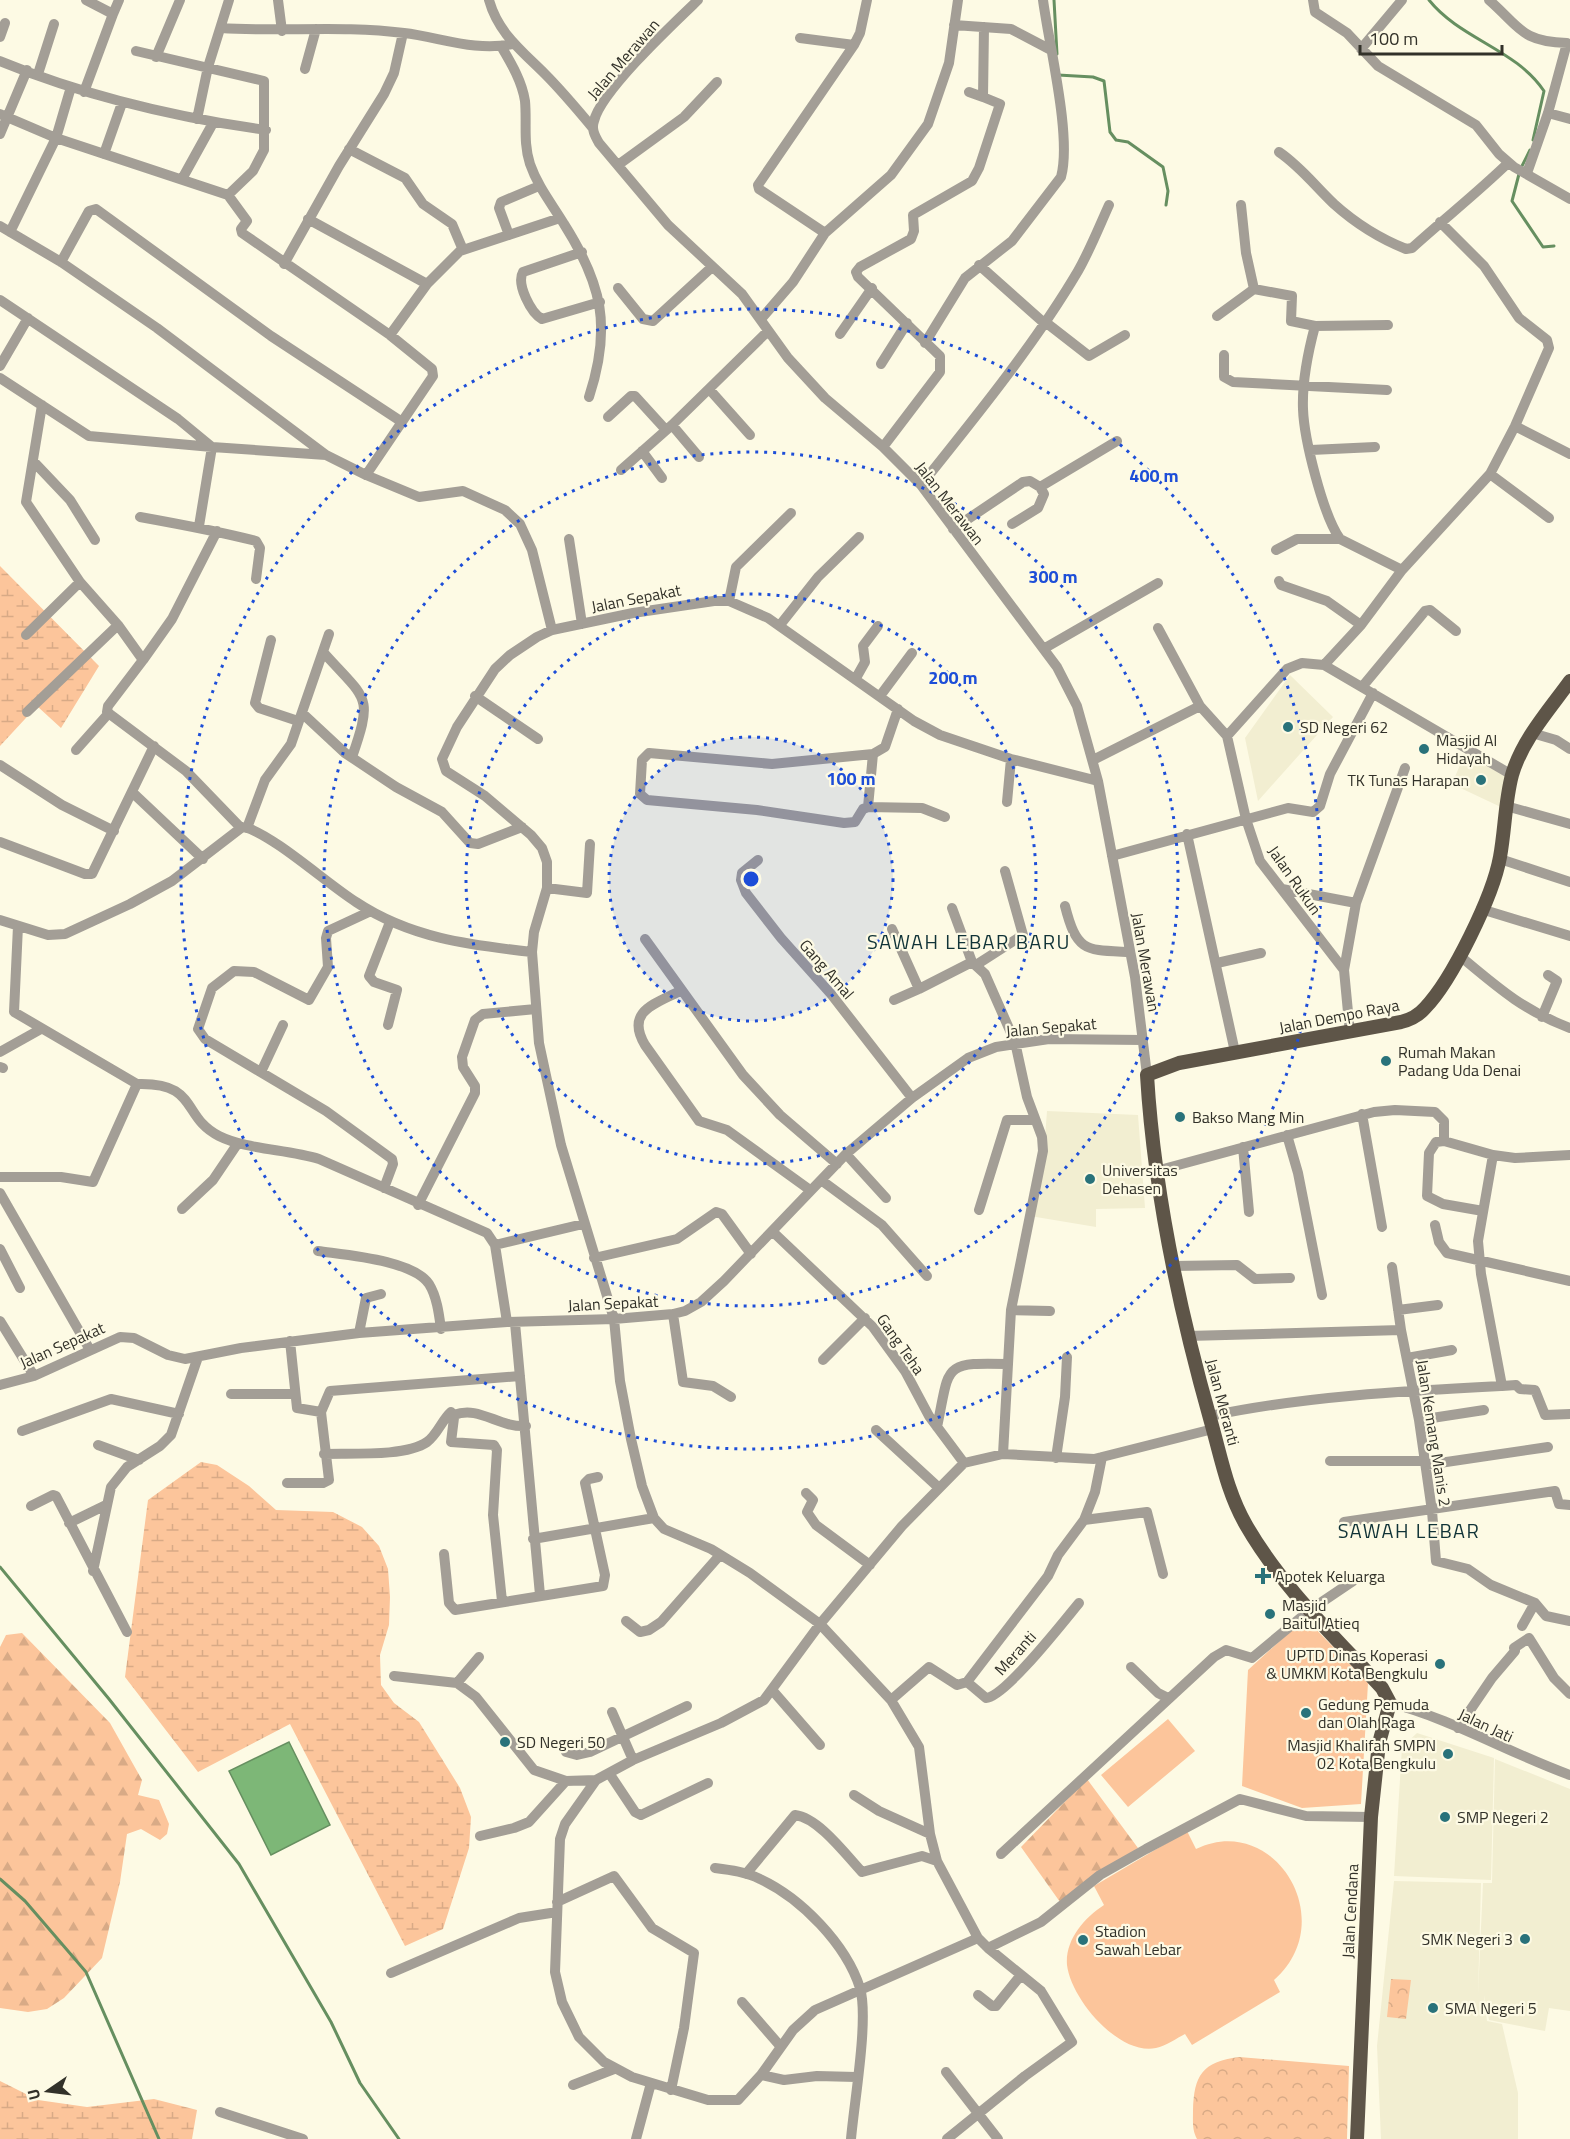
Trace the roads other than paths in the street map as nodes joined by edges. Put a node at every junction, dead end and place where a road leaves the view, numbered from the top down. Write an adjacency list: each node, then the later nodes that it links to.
1 (86, 0): 14 (street)
2 (119, 0): 14 (street)
3 (180, 0): 31 (street)
4 (229, 0): 19 (street)
5 (278, 0): 21 (street)
6 (489, 0): 26 (street)
7 (698, 0): 48 (street, Jalan Merawan)
8 (867, 0): 27 (street)
9 (958, 0): 17 (street)
10 (1043, 0): 29 (street)
11 (1313, 0): 28 (street)
12 (1402, 0): 28 (street)
13 (1488, 0): 25 (street)
14 (112, 14): 39 (street)
15 (5, 23): 23 (street)
16 (54, 24): 36 (street)
17 (954, 25): 18 (street); 68 (street)
18 (984, 27): 29 (street); 41 (street)
19 (221, 28): 21 (street); 33 (street)
20 (316, 29): 21 (street); 22 (street); 34 (street)
21 (282, 31)
22 (403, 33): 26 (street); 52 (street)
23 (0, 36)
24 (800, 38): 27 (street)
25 (1569, 44): 43 (street)
26 (507, 45): 48 (street); 59 (street)
27 (854, 45): 68 (street)
28 (1361, 49): 56 (street)
29 (1051, 50): 74 (street)
30 (136, 51): 31 (street)
31 (156, 57): 33 (street)
32 (0, 61): 35 (street)
33 (208, 67): 45 (street); 49 (street)
34 (305, 69)
35 (27, 70): 36 (street); 44 (street)
36 (38, 74): 38 (street)
37 (717, 82): 55 (street)
38 (71, 87): 39 (street); 51 (street)
39 (84, 92): 42 (street)
40 (969, 92): 41 (street)
41 (983, 98): 78 (street)
42 (122, 103): 45 (street); 54 (street)
43 (1548, 113): 46 (street); 57 (street)
44 (4, 116): 50 (street); 51 (street)
45 (197, 119): 47 (street)
46 (1570, 119)
47 (213, 123): 49 (street); 58 (street)
48 (592, 127): 55 (street, Jalan Merawan)
49 (266, 130): 60 (street)
50 (0, 134)
51 (56, 138): 54 (street); 67 (street)
52 (349, 149): 65 (street); 70 (street)
53 (1279, 152): 66 (street)
54 (104, 154): 58 (street)
55 (618, 165): 75 (street, Jalan Merawan)
56 (1511, 165): 57 (street); 66 (street)
57 (1527, 173): 61 (street)
58 (182, 179): 60 (street)
59 (539, 186): 64 (street); 69 (street)
60 (228, 195): 73 (street)
61 (1570, 199)
62 (1109, 205): 85 (street)
63 (1241, 205): 79 (street)
64 (560, 218): 69 (street); 71 (street)
65 (308, 219): 73 (street); 76 (street)
66 (1440, 222): 105 (street)
67 (5, 229): 72 (street)
68 (825, 233): 84 (street)
69 (509, 234): 70 (street)
70 (463, 250): 76 (street)
71 (582, 252): 81 (street); 81 (street)
72 (61, 262): 104 (street); 115 (street)
73 (284, 264): 91 (street)
74 (979, 265): 85 (street); 93 (street)
75 (712, 267): 77 (street); 84 (street, Jalan Merawan)
76 (427, 284): 91 (street)
77 (618, 288)
78 (872, 288): 86 (street); 90 (street)
79 (1254, 289): 82 (street); 88 (street)
80 (0, 300): 83 (street)
81 (600, 302): 101 (street)
82 (1217, 316)
83 (28, 318): 96 (street); 109 (street)
84 (760, 320): 89 (street, Jalan Merawan)
85 (1043, 321): 92 (street); 122 (street)
86 (908, 323): 93 (street); 95 (street)
87 (1388, 325): 88 (street)
88 (1315, 326): 98 (street)
89 (768, 331): 99 (street); 110 (street, Jalan Merawan)
90 (840, 333)
91 (390, 335): 104 (street)
92 (1125, 335)
93 (925, 343): 110 (street)
94 (1224, 355): 98 (street)
95 (882, 364)
96 (0, 366)
97 (0, 378): 102 (street)
98 (1305, 384): 100 (street); 112 (street)
99 (709, 389): 106 (street); 107 (street)
100 (1387, 390)
101 (589, 397)
102 (42, 405): 109 (street); 117 (street)
103 (608, 417): 106 (street)
104 (402, 422): 120 (street)
105 (1515, 426): 114 (street); 119 (street)
106 (669, 427): 113 (street); 116 (street)
107 (750, 435)
108 (1117, 441): 123 (street)
109 (212, 447): 115 (street); 128 (street)
110 (883, 447): 122 (street, Jalan Merawan)
111 (1375, 447): 112 (street)
112 (1311, 450): 133 (street)
113 (642, 451): 118 (street); 121 (street)
114 (1570, 454)
115 (326, 455): 120 (street)
116 (699, 457)
117 (33, 460): 134 (street); 139 (street)
118 (621, 470)
119 (1490, 474): 126 (street); 136 (street)
120 (366, 475): 148 (street)
121 (662, 478)
122 (921, 485): 129 (street, Jalan Merawan)
123 (1040, 487): 127 (street); 129 (street)
124 (790, 513): 141 (street)
125 (140, 517): 128 (street)
126 (1549, 518)
127 (1012, 524)
128 (199, 526): 130 (street)
129 (953, 529): 153 (street, Jalan Merawan)
130 (217, 531): 137 (street); 156 (street)
131 (859, 537): 144 (street)
132 (569, 539): 142 (street)
133 (1340, 539): 135 (street); 136 (street)
134 (95, 540)
135 (1276, 550)
136 (1402, 570): 145 (street)
137 (256, 579)
138 (1279, 581): 145 (street)
139 (80, 582): 143 (street); 151 (street)
140 (1158, 583): 153 (street)
141 (729, 602): 142 (street, Jalan Sepakat); 144 (street, Jalan Sepakat)
142 (582, 624): 148 (street, Jalan Sepakat)
143 (118, 625): 156 (street); 166 (street)
144 (780, 625): 158 (street, Jalan Sepakat)
145 (1361, 625): 157 (street)
146 (878, 626): 158 (street)
147 (1158, 628): 164 (street, Jalan Rukun)
148 (552, 630): 162 (street, Jalan Sepakat)
149 (1456, 631): 160 (street)
150 (329, 634): 154 (street)
151 (26, 635)
152 (271, 640): 168 (street)
153 (1044, 648): 178 (street, Jalan Merawan)
154 (324, 653): 168 (street); 176 (street)
155 (912, 653): 163 (street)
156 (143, 660): 167 (street)
157 (1324, 665): 160 (street); 170 (street)
158 (856, 678): 163 (street, Jalan Sepakat)
159 (1570, 681): 169 (main road, Jalan Dempo Raya)
160 (1362, 687): 161 (street)
161 (1373, 693): 181 (street); 188 (street)
162 (475, 696): 171 (street); 190 (street, Jalan Sepakat)
163 (880, 696): 165 (street, Jalan Sepakat)
164 (1200, 706): 170 (street, Jalan Rukun); 178 (street)
165 (898, 709): 175 (street); 177 (street, Jalan Sepakat)
166 (27, 712)
167 (108, 714): 172 (street); 174 (street)
168 (300, 717): 176 (street); 191 (street)
169 (1532, 733): 173 (street); 181 (main road, Jalan Dempo Raya)
170 (1227, 736): 188 (street, Jalan Rukun)
171 (538, 739)
172 (154, 746): 183 (street); 191 (street)
173 (1570, 749)
174 (76, 750)
175 (873, 754): 186 (street); 186 (street)
176 (352, 757): 190 (street)
177 (1011, 759): 182 (street, Jalan Sepakat); 184 (street)
178 (1093, 760): 182 (street, Jalan Merawan)
179 (0, 765): 192 (street)
180 (1405, 768): 204 (street)
181 (1512, 775): 185 (main road, Jalan Dempo Raya)
182 (1098, 781): 196 (street, Jalan Merawan)
183 (133, 793): 192 (street); 197 (street)
184 (1007, 802)
185 (1506, 806): 189 (street); 198 (main road, Jalan Dempo Raya)
186 (868, 807): 187 (street)
187 (945, 817)
188 (1246, 819): 193 (street); 203 (street, Jalan Rukun)
189 (1570, 824)
190 (522, 827): 202 (street, Jalan Sepakat)
191 (244, 828): 197 (street); 208 (street)
192 (114, 831): 194 (street)
193 (1187, 834): 196 (street); 220 (street)
194 (0, 842)
195 (590, 844): 202 (street)
196 (1112, 856): 216 (street, Jalan Merawan)
197 (203, 859): 211 (street)
198 (1500, 859): 201 (street); 207 (main road, Jalan Dempo Raya)
199 (758, 860): 240 (street, Gang Amal)
200 (1005, 871): 219 (street)
201 (1570, 882)
202 (547, 888): 215 (street, Jalan Sepakat)
203 (1282, 889): 204 (street); 221 (street, Jalan Rukun)
204 (1356, 903): 221 (street)
205 (1065, 906): 216 (street)
206 (952, 908): 219 (street)
207 (1481, 909): 213 (street); 218 (main road, Jalan Dempo Raya)
208 (370, 911): 210 (street); 237 (street)
209 (0, 921): 211 (street)
210 (390, 921): 215 (street); 229 (street)
211 (18, 926): 231 (street)
212 (892, 929): 223 (street)
213 (1570, 936)
214 (645, 939): 224 (street)
215 (532, 952): 226 (street, Jalan Sepakat)
216 (1130, 952): 233 (street, Jalan Merawan)
217 (1261, 952): 220 (street)
218 (1460, 956): 227 (street); 232 (main road, Jalan Dempo Raya)
219 (974, 963): 223 (street); 234 (street)
220 (1217, 963): 236 (street)
221 (1344, 970): 232 (street)
222 (1548, 975): 227 (street)
223 (919, 989): 225 (street)
224 (681, 991): 250 (street); 255 (street)
225 (894, 1000)
226 (536, 1009): 258 (street); 264 (street, Jalan Sepakat)
227 (1542, 1017): 230 (street)
228 (283, 1025): 237 (street)
229 (388, 1025)
230 (1570, 1028)
231 (41, 1029): 235 (street); 239 (street)
232 (1350, 1033): 236 (main road, Jalan Dempo Raya)
233 (1143, 1040): 234 (street, Jalan Sepakat); 238 (street, Jalan Merawan)
234 (1015, 1042): 240 (street, Jalan Sepakat); 242 (street)
235 (0, 1052)
236 (1235, 1052): 238 (main road, Jalan Dempo Raya)
237 (261, 1072): 254 (street)
238 (1147, 1075): 251 (main road, Jalan Meranti)
239 (137, 1083): 245 (street); 252 (street)
240 (912, 1098): 247 (street, Jalan Sepakat)
241 (1362, 1114): 243 (street); 244 (street); 266 (street)
242 (1035, 1120): 261 (street); 283 (street)
243 (1287, 1136): 246 (street); 281 (street)
244 (1444, 1141): 248 (street); 262 (street)
245 (238, 1143): 254 (street); 259 (street)
246 (1243, 1147): 251 (street); 263 (street)
247 (846, 1154): 250 (street, Jalan Sepakat); 257 (street)
248 (1493, 1155): 249 (street); 262 (street)
249 (1570, 1155)
250 (837, 1164): 253 (street, Jalan Sepakat)
251 (1156, 1171): 274 (main road, Jalan Meranti)
252 (0, 1177)
253 (821, 1180): 255 (street, Jalan Sepakat); 276 (street)
254 (384, 1188): 258 (street)
255 (810, 1190): 267 (street, Jalan Sepakat)
256 (0, 1193): 260 (street)
257 (886, 1198)
258 (418, 1205): 268 (street)
259 (182, 1209)
260 (3, 1210): 296 (street)
261 (979, 1210)
262 (1483, 1211): 273 (street)
263 (1249, 1212)
264 (583, 1224): 268 (street); 272 (street, Jalan Sepakat)
265 (1435, 1225): 273 (street)
266 (1382, 1227)
267 (772, 1231): 271 (street, Jalan Sepakat); 287 (street, Gang Teha)
268 (495, 1245): 290 (street)
269 (0, 1249): 279 (street)
270 (318, 1251): 291 (street)
271 (751, 1254): 272 (street); 286 (street, Jalan Sepakat)
272 (594, 1258): 288 (street, Jalan Sepakat)
273 (1480, 1261): 278 (street); 306 (street)
274 (1174, 1266): 277 (street); 294 (main road, Jalan Meranti)
275 (1392, 1267): 284 (street, Jalan Kemang Manis 2)
276 (927, 1276)
277 (1290, 1278)
278 (1570, 1281)
279 (20, 1288)
280 (381, 1294): 293 (street)
281 (1322, 1295)
282 (1438, 1305): 284 (street)
283 (1011, 1310): 285 (street); 302 (street)
284 (1398, 1310): 292 (street, Jalan Kemang Manis 2)
285 (1050, 1311)
286 (673, 1314): 288 (street, Jalan Sepakat); 310 (street)
287 (865, 1318): 301 (street); 319 (street, Gang Teha)
288 (614, 1319): 290 (street, Jalan Sepakat); 340 (street, Jalan Sepakat)
289 (0, 1321): 303 (street)
290 (511, 1323): 291 (street, Jalan Sepakat); 304 (street)
291 (441, 1329): 293 (street, Jalan Sepakat)
292 (1401, 1330): 294 (street); 300 (street, Jalan Kemang Manis 2)
293 (359, 1333): 295 (street, Jalan Sepakat)
294 (1188, 1336): 317 (main road, Jalan Meranti)
295 (290, 1341): 298 (street, Jalan Sepakat); 309 (street)
296 (90, 1350): 298 (street, Jalan Sepakat); 303 (street, Jalan Sepakat)
297 (1452, 1350): 300 (street)
298 (198, 1357): 313 (street)
299 (1066, 1357): 327 (street)
300 (1407, 1358): 307 (street, Jalan Kemang Manis 2)
301 (823, 1360)
302 (1007, 1364): 319 (street); 325 (street)
303 (34, 1376): 305 (street, Jalan Sepakat)
304 (520, 1376): 312 (street); 318 (street)
305 (0, 1385)
306 (1502, 1386): 307 (street); 314 (street)
307 (1414, 1390): 316 (street, Jalan Kemang Manis 2); 317 (street)
308 (231, 1394): 309 (street)
309 (295, 1394): 312 (street)
310 (731, 1397)
311 (1484, 1410): 316 (street)
312 (321, 1412): 324 (street)
313 (179, 1413): 321 (street); 328 (street)
314 (1570, 1414)
315 (454, 1415): 318 (street); 324 (street); 353 (street)
316 (1419, 1420): 331 (street, Jalan Kemang Manis 2)
317 (1211, 1423): 326 (street); 356 (main road, Jalan Meranti)
318 (526, 1426): 345 (street)
319 (937, 1427): 330 (street, Gang Teha)
320 (876, 1430): 334 (street)
321 (22, 1431)
322 (98, 1445): 328 (street)
323 (1548, 1447): 331 (street)
324 (324, 1454): 333 (street)
325 (1003, 1454): 327 (street); 330 (street)
326 (1102, 1457): 327 (street); 341 (street)
327 (1056, 1458)
328 (139, 1460): 337 (street)
329 (1330, 1461): 331 (street)
330 (964, 1463): 334 (street)
331 (1425, 1463): 339 (street, Jalan Kemang Manis 2)
332 (598, 1477): 344 (street)
333 (287, 1482)
334 (938, 1487): 348 (street)
335 (806, 1494): 348 (street)
336 (1570, 1504): 339 (street)
337 (106, 1505): 343 (street); 349 (street)
338 (31, 1506): 343 (street)
339 (1432, 1511): 342 (street); 355 (street, Jalan Kemang Manis 2)
340 (654, 1518): 344 (street); 347 (street)
341 (1084, 1520): 350 (street); 365 (street)
342 (1344, 1522)
343 (69, 1523): 349 (street)
344 (596, 1529): 345 (street); 352 (street)
345 (532, 1539): 352 (street)
346 (444, 1554): 353 (street)
347 (720, 1555): 357 (street); 359 (street)
348 (870, 1565): 359 (street)
349 (93, 1571): 361 (street)
350 (1163, 1574)
351 (1353, 1581): 356 (street)
352 (540, 1595): 353 (street)
353 (502, 1601)
354 (1079, 1603): 365 (street, Meranti)
355 (1535, 1603): 358 (street, Jalan Kemang Manis 2); 360 (street)
356 (1310, 1610): 369 (street); 371 (main road, Jalan Meranti)
357 (626, 1621)
358 (1570, 1621)
359 (820, 1624): 367 (street); 370 (street)
360 (1522, 1626)
361 (127, 1632)
362 (479, 1657): 366 (street)
363 (1131, 1667): 369 (street)
364 (394, 1676): 366 (street)
365 (967, 1682): 370 (street)
366 (457, 1683): 382 (street)
367 (774, 1691): 376 (street); 378 (street)
368 (1570, 1694): 374 (street)
369 (1168, 1698): 388 (street)
370 (891, 1700): 386 (street)
371 (1390, 1703): 374 (street, Jalan Jati); 385 (main road, Jalan Cendana)
372 (687, 1706): 375 (street)
373 (612, 1712): 375 (street)
374 (1458, 1728): 380 (street, Jalan Jati)
375 (622, 1738): 377 (street); 378 (street)
376 (820, 1745)
377 (566, 1752)
378 (633, 1760): 379 (street)
379 (609, 1773): 381 (street); 383 (street)
380 (1570, 1775)
381 (596, 1780): 382 (street); 392 (street)
382 (566, 1781): 387 (street)
383 (708, 1783)
384 (854, 1795): 386 (street)
385 (1371, 1816): 394 (street); 415 (main road, Jalan Cendana)
386 (930, 1834): 389 (street)
387 (480, 1836)
388 (1001, 1854)
389 (937, 1861): 391 (street); 393 (street)
390 (715, 1868): 391 (street)
391 (746, 1874): 397 (street)
392 (557, 1907): 395 (street); 401 (street); 407 (street)
393 (978, 1938): 394 (street); 397 (street)
394 (988, 1948): 396 (street)
395 (391, 1973)
396 (1021, 1976): 398 (street); 409 (street)
397 (860, 1990): 400 (street); 404 (street)
398 (978, 1995)
399 (742, 2002): 400 (street)
400 (781, 2047): 403 (street)
401 (614, 2069): 405 (street); 406 (street)
402 (946, 2072): 409 (street)
403 (761, 2075): 404 (street); 407 (street)
404 (856, 2077): 412 (street)
405 (651, 2083): 407 (street); 411 (street)
406 (573, 2085)
407 (671, 2090)
408 (220, 2112): 410 (street)
409 (978, 2114): 413 (street); 414 (street)
410 (303, 2139)
411 (636, 2139)
412 (851, 2139)
413 (947, 2139)
414 (998, 2139)
415 (1357, 2139)

